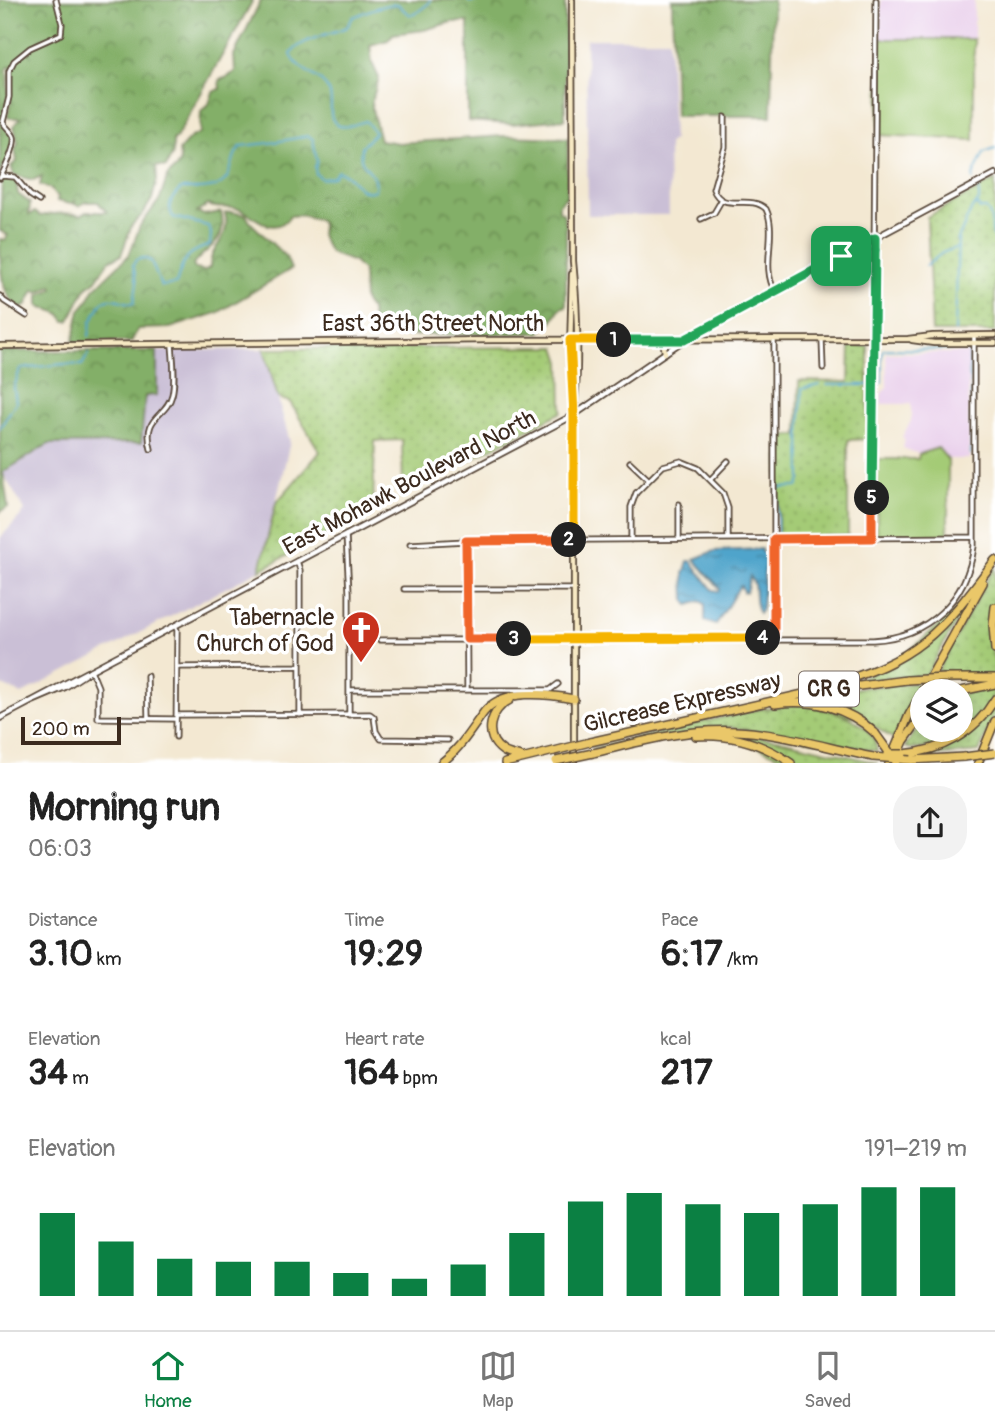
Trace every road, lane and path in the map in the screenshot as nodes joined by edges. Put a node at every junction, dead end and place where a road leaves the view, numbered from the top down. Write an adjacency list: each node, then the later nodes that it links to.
1 (56, 0): 6 (street)
2 (572, 0): 17 (main road)
3 (876, 0): 10 (street)
4 (725, 117): 8 (street)
5 (995, 174): 10 (street, East Mohawk Boulevard North)
6 (0, 178): 7 (street)
7 (39, 201)
8 (721, 201): 9 (street); 11 (street)
9 (701, 219)
10 (875, 238): 11 (street, East Mohawk Boulevard North); 22 (street)
11 (775, 291): 19 (street, East Mohawk Boulevard North)
12 (0, 296): 13 (street)
13 (27, 316)
14 (974, 335): 15 (main road, East 36th Street North); 16 (main road, East 36th Street North); 23 (street)
15 (995, 335)
16 (908, 339): 22 (main road, East 36th Street North); 23 (main road, East 36th Street North)
17 (573, 340): 18 (main road, East 36th Street North); 25 (main road, East 36th Street North); 29 (main road)
18 (663, 340): 19 (main road, East 36th Street North); 27 (main road)
19 (684, 340): 20 (main road, East 36th Street North); 27 (street, East Mohawk Boulevard North)
20 (774, 340): 21 (main road, East 36th Street North); 40 (street)
21 (822, 340): 22 (main road, East 36th Street North); 28 (street)
22 (874, 340): 38 (street)
23 (974, 343): 24 (main road, East 36th Street North); 37 (street)
24 (995, 343)
25 (172, 344): 26 (main road, East 36th Street North); 30 (street)
26 (0, 346)
27 (665, 353): 29 (street, East Mohawk Boulevard North)
28 (823, 368)
29 (574, 415): 36 (street, East Mohawk Boulevard North); 41 (main road)
30 (150, 449)
31 (728, 461): 34 (street)
32 (630, 462): 33 (street)
33 (648, 479): 34 (street); 42 (street)
34 (710, 480): 43 (street)
35 (679, 504): 39 (street)
36 (346, 535): 47 (street, East Mohawk Boulevard North); 67 (street)
37 (973, 537): 38 (street); 53 (street)
38 (872, 538): 40 (street)
39 (679, 539): 42 (street); 43 (street)
40 (774, 539): 43 (street); 53 (street)
41 (574, 540): 42 (street); 44 (street); 49 (main road)
42 (631, 540)
43 (728, 540)
44 (466, 541): 45 (street); 50 (street)
45 (410, 544)
46 (995, 560): 71 (highway); 91 (highway)
47 (297, 561): 52 (street, East Mohawk Boulevard North); 58 (street)
48 (404, 589): 50 (street)
49 (574, 589): 50 (street); 55 (main road)
50 (467, 590): 54 (street)
51 (995, 607): 57 (highway)
52 (175, 625): 59 (street); 60 (street, East Mohawk Boulevard North)
53 (774, 638): 55 (street)
54 (467, 639): 55 (street); 56 (street); 68 (street)
55 (574, 639): 69 (main road)
56 (380, 640)
57 (995, 650)
58 (300, 666): 59 (street); 73 (street)
59 (177, 667): 75 (street)
60 (91, 670): 76 (street, East Mohawk Boulevard North); 77 (street)
61 (147, 676): 77 (street)
62 (995, 678): 63 (highway, Gilcrease Expressway / CR G)
63 (981, 681): 65 (highway); 66 (highway); 71 (highway, Gilcrease Expressway / CR G, bridge)
64 (558, 684): 68 (street)
65 (995, 684)
66 (973, 685)
67 (348, 690): 68 (street); 74 (street)
68 (467, 690)
69 (574, 699): 85 (highway); 87 (highway); 89 (main road)
70 (995, 699): 84 (highway)
71 (752, 705): 72 (highway, Gilcrease Expressway / CR G)
72 (732, 709): 85 (highway, Gilcrease Expressway / CR G, bridge); 92 (highway, bridge)
73 (300, 715): 74 (street); 75 (street)
74 (349, 715): 81 (street)
75 (176, 717): 77 (street); 80 (street)
76 (0, 718)
77 (148, 718)
78 (995, 721): 93 (highway)
79 (910, 733): 92 (highway)
80 (176, 737)
81 (447, 740)
82 (643, 741): 84 (highway, Gilcrease Expressway / CR G, bridge); 86 (highway, Gilcrease Expressway / CR G, bridge); 90 (highway)
83 (995, 753): 84 (highway, bridge)
84 (912, 757)
85 (525, 758): 88 (highway, Gilcrease Expressway / CR G)
86 (553, 762)
87 (441, 763)
88 (505, 763)
89 (574, 763)
90 (791, 763)
91 (889, 763)
92 (895, 763)
93 (978, 763)

